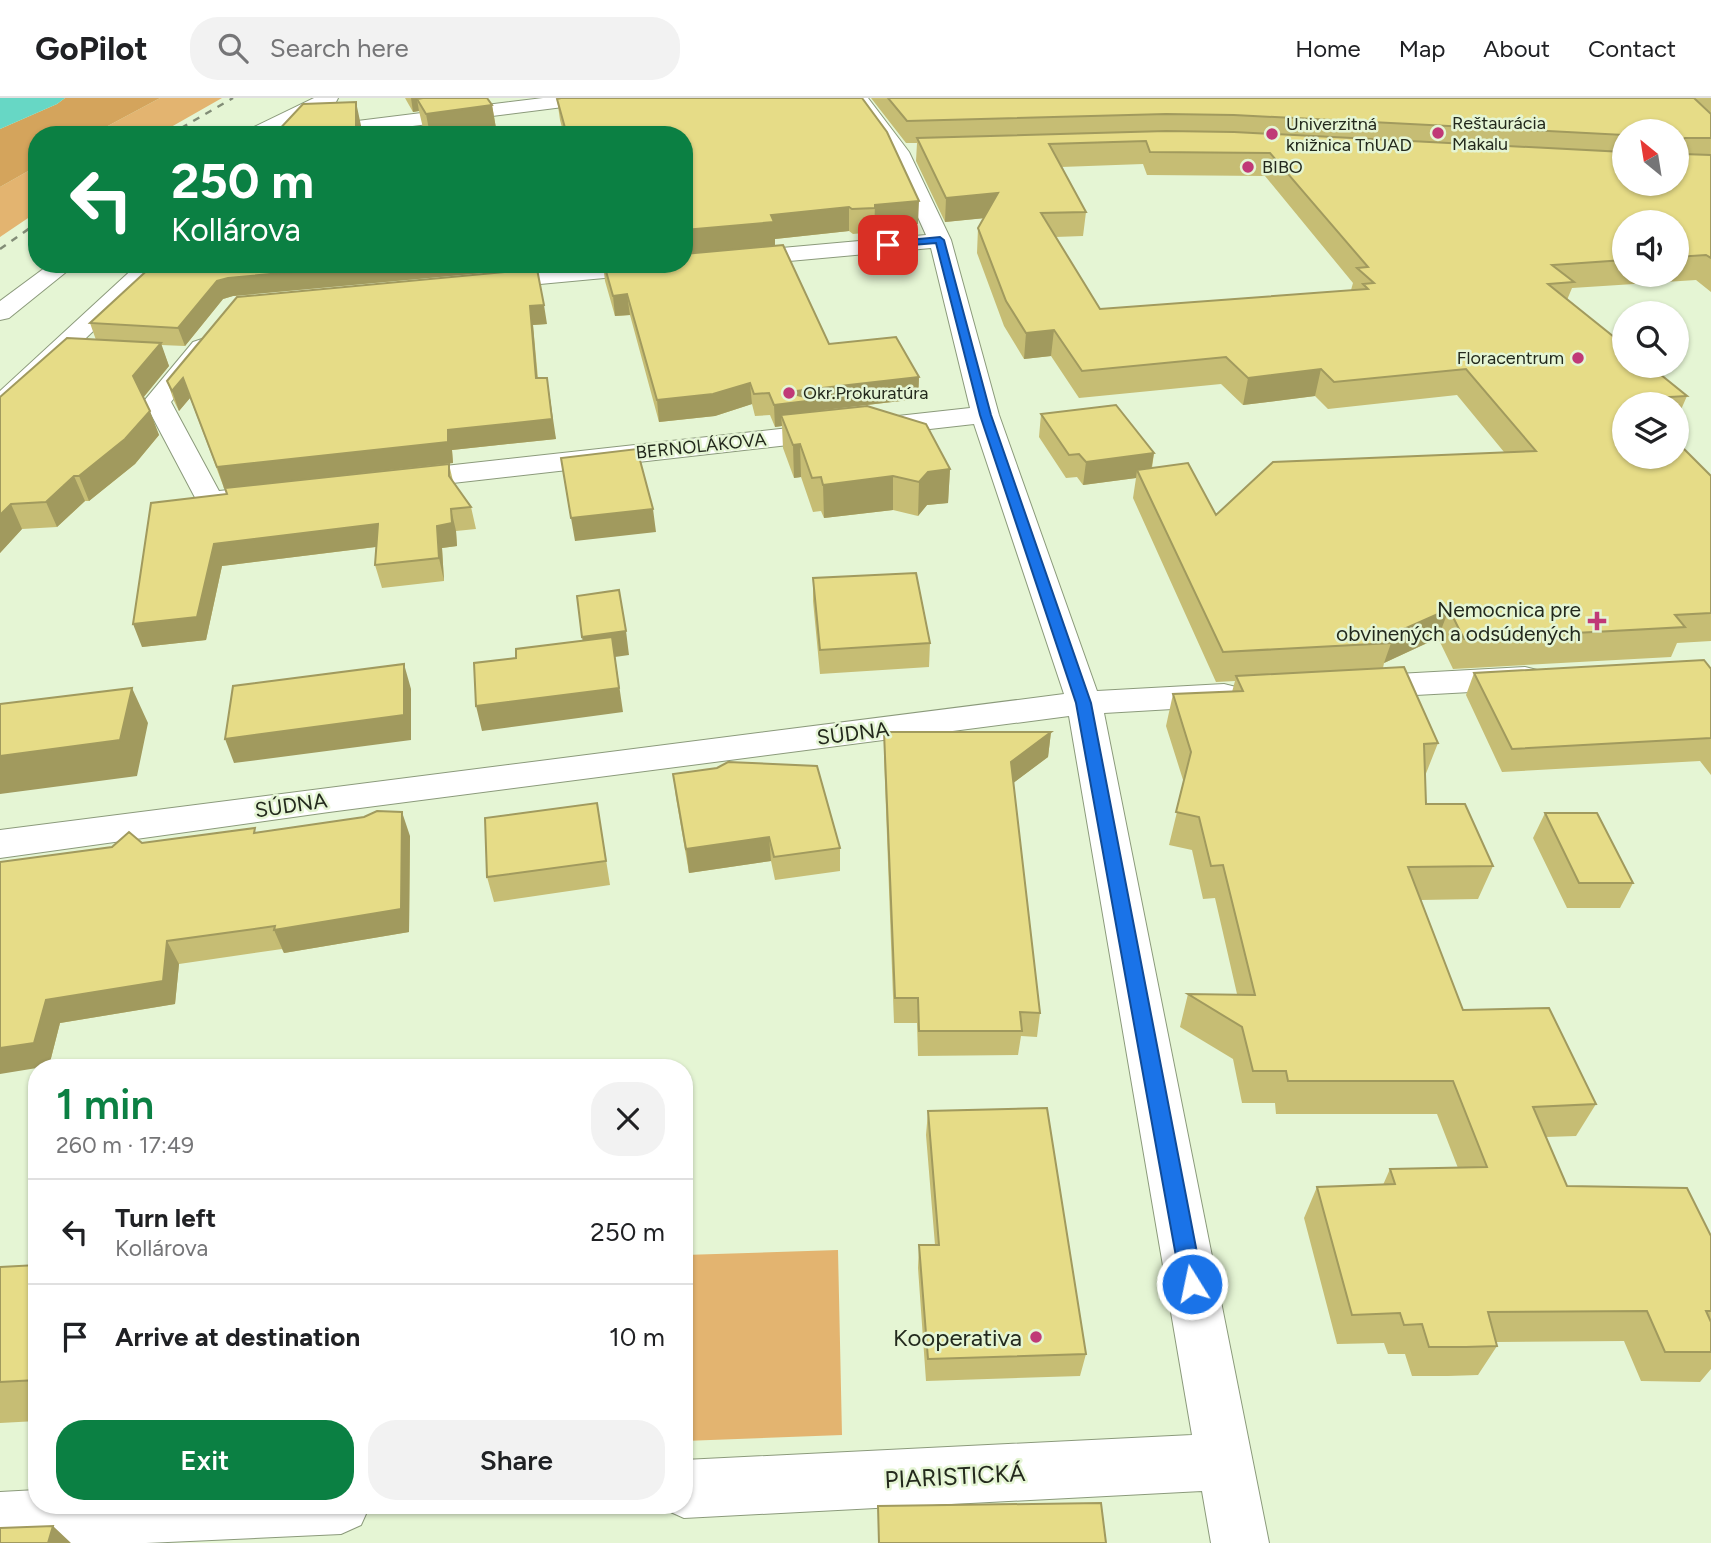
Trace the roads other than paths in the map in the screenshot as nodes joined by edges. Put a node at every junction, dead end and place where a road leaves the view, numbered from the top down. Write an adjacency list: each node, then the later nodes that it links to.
1 (329, 98): 4 (street)
2 (587, 98): 5 (street)
3 (859, 98): 6 (street)
4 (271, 126)
5 (369, 126)
6 (940, 240): 7 (street); 17 (street)
7 (693, 263)
8 (53, 273): 12 (street)
9 (143, 273): 14 (street)
10 (585, 273): 11 (street)
11 (456, 285)
12 (0, 313)
13 (218, 326): 19 (street)
14 (62, 350): 15 (street); 16 (street)
15 (92, 352)
16 (0, 405)
17 (985, 415): 18 (street, BERNOLÁKOVA); 23 (street)
18 (374, 482)
19 (279, 493)
20 (1558, 676): 21 (street)
21 (1336, 689)
22 (1252, 694): 23 (street, SÚDNA)
23 (1084, 703): 24 (street, SÚDNA); 25 (street)
24 (0, 844)
25 (1225, 1462): 26 (street, PIARISTICKÁ); 29 (street)
26 (693, 1489)
27 (149, 1514): 28 (street)
28 (0, 1521)
29 (1240, 1543)

